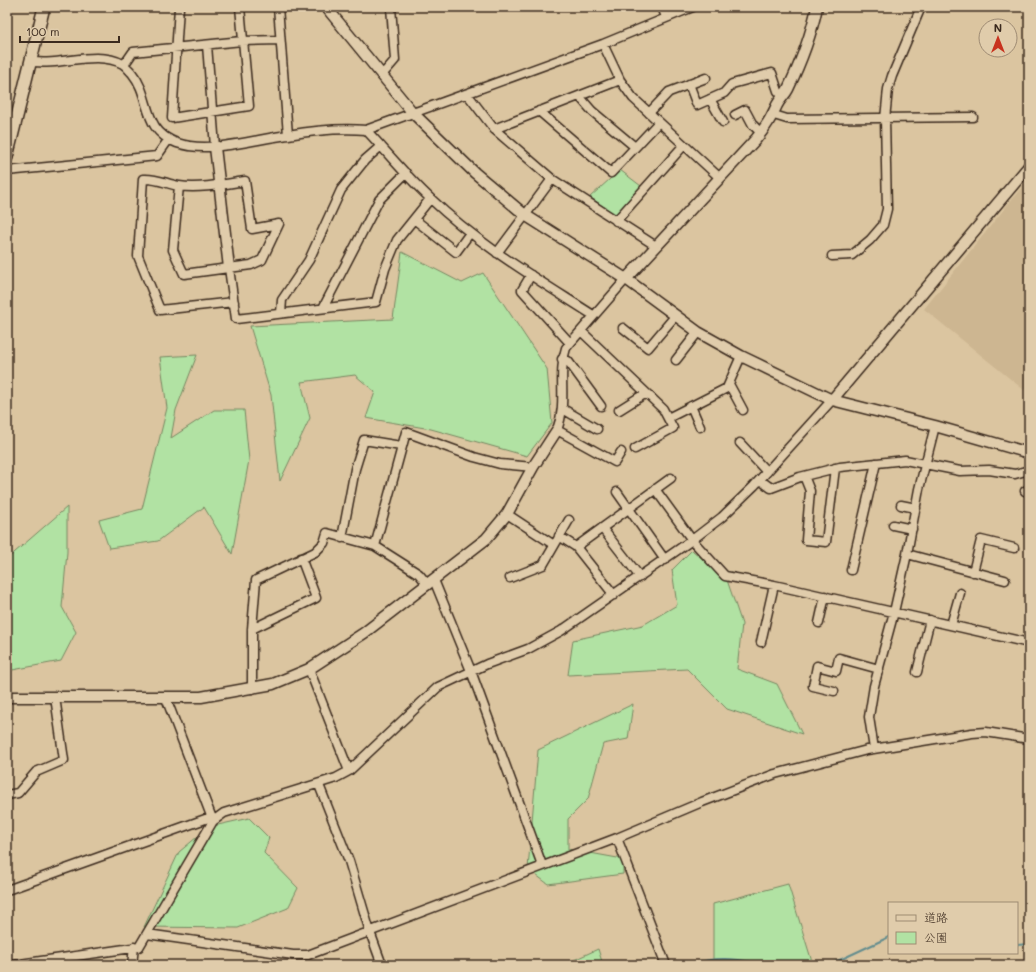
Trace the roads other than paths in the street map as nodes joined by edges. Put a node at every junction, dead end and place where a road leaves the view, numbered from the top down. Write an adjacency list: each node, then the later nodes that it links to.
1 (44, 7): 17 (main road)
2 (179, 7): 16 (street)
3 (240, 7): 13 (street)
4 (278, 7): 12 (street)
5 (326, 7): 19 (street)
6 (390, 7): 19 (street)
7 (662, 7): 11 (street)
8 (693, 7): 11 (street)
9 (817, 7): 25 (street)
10 (921, 7): 34 (street)
11 (666, 17): 14 (street)
12 (280, 40): 13 (street); 40 (street)
13 (242, 41): 15 (street); 28 (street)
14 (603, 44): 21 (street); 23 (street)
15 (207, 45): 16 (street); 28 (street)
16 (176, 48): 18 (street); 28 (street)
17 (31, 62): 18 (street); 46 (main road)
18 (124, 65): 41 (street)
19 (382, 74): 29 (street)
20 (706, 78): 22 (street)
21 (620, 80): 24 (street); 30 (street)
22 (689, 84): 26 (street); 30 (street)
23 (468, 95): 29 (street); 37 (street)
24 (579, 96): 27 (street); 45 (street)
25 (783, 97): 26 (street); 32 (street)
26 (710, 99): 36 (street)
27 (538, 111): 37 (street); 45 (street)
28 (211, 112): 43 (street)
29 (413, 113): 38 (street); 55 (street)
30 (649, 113): 35 (street)
31 (735, 114): 39 (street)
32 (774, 115): 34 (street); 39 (street)
33 (973, 117): 34 (street)
34 (885, 119): 61 (street)
35 (659, 122): 42 (street); 45 (street)
36 (723, 122)
37 (494, 129): 51 (street)
38 (366, 130): 40 (street); 44 (street)
39 (761, 132): 50 (street)
40 (288, 135): 43 (street)
41 (168, 139): 43 (street); 48 (street)
42 (684, 145): 50 (street); 57 (street)
43 (215, 146): 52 (street)
44 (381, 146): 49 (street); 67 (street)
45 (635, 147)
46 (7, 157)
47 (1029, 166): 79 (street)
48 (7, 171)
49 (406, 173): 54 (street); 66 (street)
50 (720, 178): 59 (street)
51 (552, 179): 55 (street); 57 (street)
52 (221, 185): 53 (street); 62 (street); 62 (street)
53 (179, 186): 62 (street); 65 (street)
54 (430, 199): 56 (street); 58 (street)
55 (525, 215): 60 (street); 64 (street)
56 (414, 219): 58 (street); 66 (street)
57 (616, 221): 59 (street)
58 (470, 233): 60 (street)
59 (656, 246): 64 (street)
60 (497, 253): 63 (street)
61 (832, 256)
62 (229, 268): 65 (street)
63 (531, 275): 68 (street); 73 (street)
64 (626, 279): 68 (street); 69 (street)
65 (234, 302): 67 (street)
66 (323, 308): 67 (street)
67 (281, 313)
68 (594, 315): 71 (street)
69 (676, 315): 70 (street); 72 (street)
70 (623, 328)
71 (581, 331): 73 (street); 78 (street)
72 (698, 332): 74 (street); 76 (street)
73 (570, 343): 75 (street)
74 (741, 356): 77 (street); 79 (street)
75 (562, 359): 80 (street); 82 (street)
76 (676, 360)
77 (729, 384): 81 (street); 84 (street)
78 (646, 393): 83 (street); 85 (street)
79 (832, 400): 86 (street); 100 (street)
80 (601, 406)
81 (691, 406): 85 (street); 87 (street)
82 (563, 409): 88 (street); 89 (street)
83 (619, 410)
84 (743, 410)
85 (668, 418): 92 (street)
86 (935, 426): 94 (street); 96 (street)
87 (700, 427)
88 (597, 429)
89 (557, 430): 93 (street); 97 (street)
90 (740, 442): 100 (street)
91 (401, 446): 97 (street); 115 (street); 118 (street)
92 (634, 449)
93 (621, 452)
94 (1029, 453)
95 (876, 463): 96 (street); 98 (street); 124 (street)
96 (925, 464): 99 (street); 108 (street)
97 (533, 467): 109 (street)
98 (835, 468): 101 (street); 101 (street)
99 (1029, 470)
100 (767, 472): 103 (street)
101 (804, 476): 103 (street)
102 (671, 478): 104 (street)
103 (760, 480): 116 (street)
104 (655, 489): 107 (street); 116 (street)
105 (617, 492): 107 (street)
106 (901, 505): 108 (street)
107 (629, 508): 112 (street); 123 (street)
108 (916, 508): 113 (street)
109 (507, 514): 117 (street); 129 (street)
110 (569, 520): 114 (street)
111 (893, 525): 113 (street)
112 (602, 528): 119 (street); 126 (street)
113 (912, 529): 121 (street)
114 (560, 536): 117 (street); 119 (street)
115 (342, 538): 118 (street); 122 (street)
116 (692, 540): 123 (street); 130 (street)
117 (554, 545): 127 (street)
118 (375, 546): 129 (street)
119 (576, 547): 132 (street)
120 (1014, 548): 125 (street)
121 (908, 554): 125 (street); 134 (street)
122 (301, 558): 138 (street); 138 (street)
123 (665, 560): 126 (street)
124 (851, 570)
125 (973, 572): 128 (street)
126 (640, 577): 132 (street)
127 (510, 578)
128 (1005, 580)
129 (431, 582): 141 (street); 143 (street)
130 (774, 584): 133 (street); 139 (street)
131 (960, 593): 137 (street)
132 (614, 595): 143 (street)
133 (825, 596): 134 (street); 136 (street)
134 (894, 612): 135 (street); 142 (street)
135 (930, 620): 137 (street); 144 (street)
136 (819, 623)
137 (951, 625): 140 (street)
138 (252, 629): 145 (street)
139 (761, 642)
140 (1029, 643)
141 (310, 669): 145 (street); 152 (street)
142 (879, 669): 146 (street); 151 (street)
143 (471, 671): 152 (street); 157 (street)
144 (917, 672)
145 (252, 689): 149 (street)
146 (834, 691)
147 (7, 697): 148 (street)
148 (55, 697): 149 (street); 154 (street)
149 (166, 698): 155 (street)
150 (1029, 739): 151 (street)
151 (874, 749): 156 (street)
152 (348, 771): 153 (street)
153 (319, 785): 155 (street); 159 (street)
154 (7, 795)
155 (212, 819): 158 (street); 160 (street)
156 (617, 838): 157 (street); 165 (street)
157 (542, 865): 159 (street)
158 (7, 890)
159 (370, 932): 160 (street); 164 (street)
160 (147, 934): 161 (street)
161 (134, 947): 162 (street); 163 (street)
162 (13, 965)
163 (132, 965)
164 (382, 965)
165 (666, 965)

